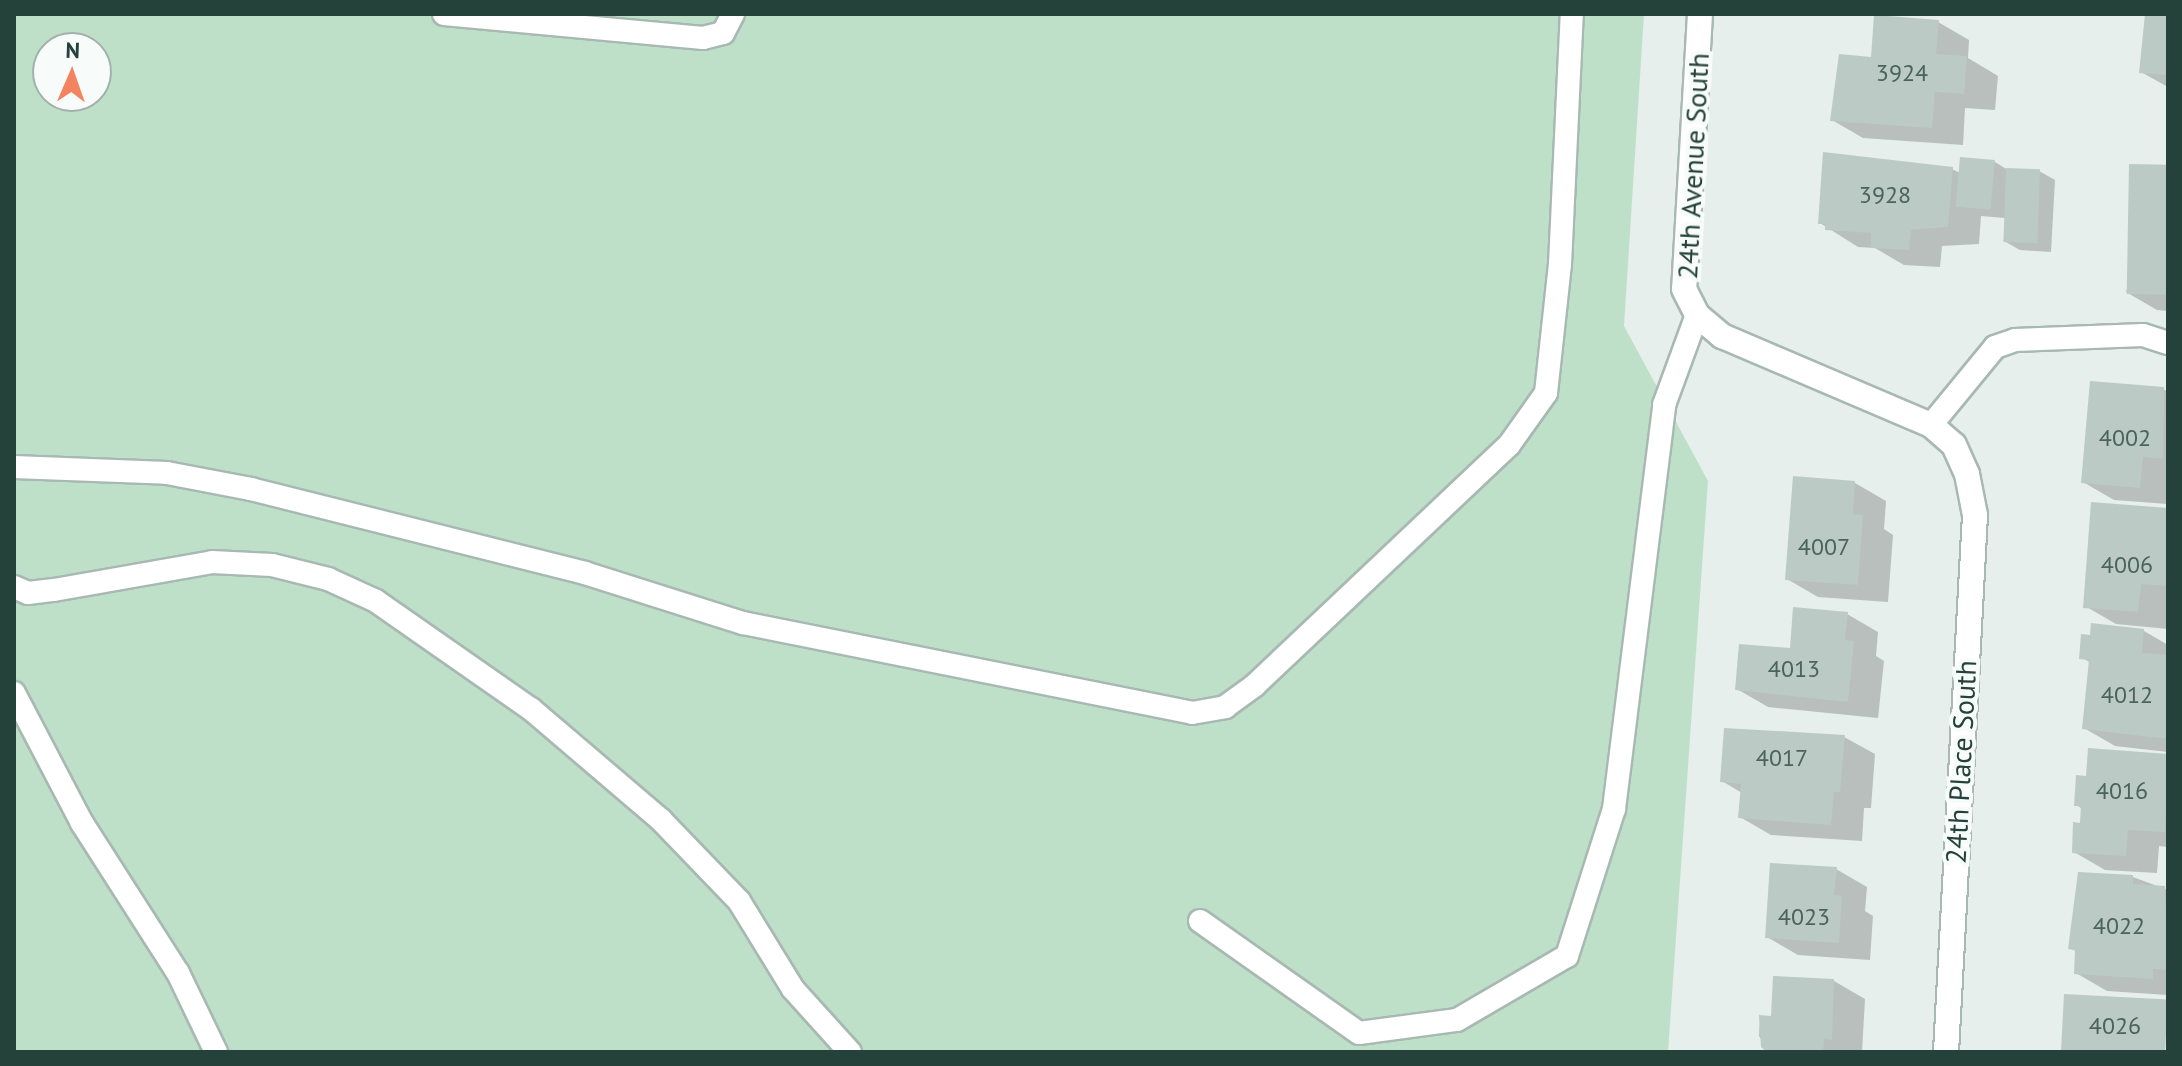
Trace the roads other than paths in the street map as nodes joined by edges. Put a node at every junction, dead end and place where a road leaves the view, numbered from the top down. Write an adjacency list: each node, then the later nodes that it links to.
1 (444, 14): 6 (lane)
2 (635, 14): 6 (lane)
3 (733, 14): 6 (lane)
4 (1572, 14): 10 (lane)
5 (1700, 14): 7 (street, 24th Avenue South)
6 (580, 25)
7 (1697, 315): 9 (street); 13 (lane)
8 (2168, 343): 9 (lane)
9 (1931, 425): 16 (street, 24th Place South)
10 (14, 467)
11 (14, 587): 15 (lane)
12 (14, 693): 14 (lane)
13 (1200, 921)
14 (216, 1052)
15 (850, 1052)
16 (1946, 1052)

